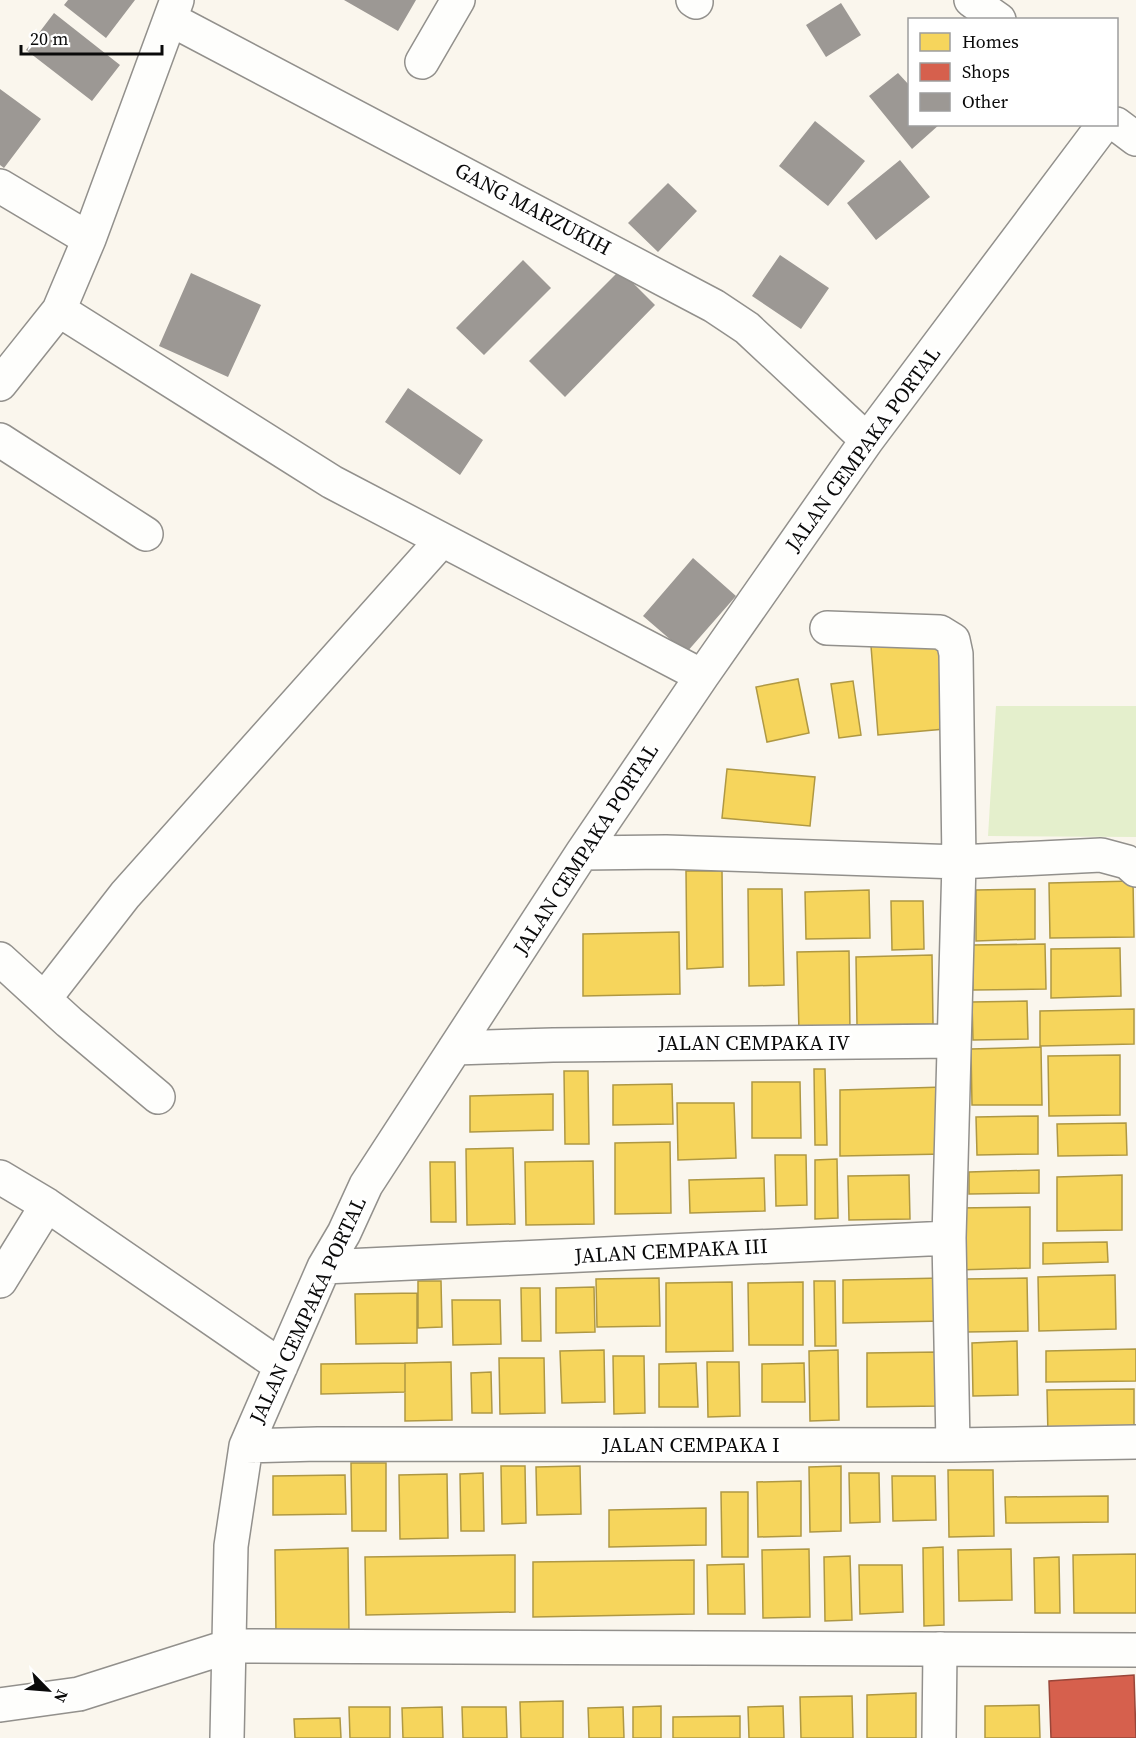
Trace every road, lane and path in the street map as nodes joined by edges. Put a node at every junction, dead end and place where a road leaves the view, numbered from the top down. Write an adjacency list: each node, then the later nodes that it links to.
1 (458, 0): 5 (street)
2 (971, 0): 4 (street)
3 (174, 9): 10 (street); 14 (street, GANG MARZUKIH)
4 (996, 18)
5 (422, 62)
6 (1102, 126): 14 (street, JALAN CEMPAKA PORTAL)
7 (1118, 126): 8 (street)
8 (1136, 139)
9 (0, 186): 10 (street)
10 (89, 239): 11 (street)
11 (60, 310): 12 (street); 16 (street)
12 (0, 384)
13 (0, 440): 15 (street)
14 (867, 440): 18 (street, JALAN CEMPAKA PORTAL)
15 (146, 534)
16 (442, 540): 18 (street); 23 (street)
17 (827, 628): 20 (street)
18 (702, 676): 19 (street, JALAN CEMPAKA PORTAL)
19 (582, 853): 20 (street); 25 (street, JALAN CEMPAKA PORTAL)
20 (958, 862): 21 (street); 24 (street)
21 (1136, 870)
22 (0, 959): 23 (street)
23 (45, 998): 26 (street)
24 (954, 1041): 25 (street, JALAN CEMPAKA IV); 29 (street)
25 (456, 1048): 30 (street, JALAN CEMPAKA PORTAL)
26 (158, 1098)
27 (0, 1177): 28 (street)
28 (47, 1205): 31 (street); 32 (street)
29 (950, 1238): 30 (street, JALAN CEMPAKA III); 34 (street)
30 (324, 1267): 32 (street, JALAN CEMPAKA PORTAL)
31 (0, 1281)
32 (281, 1366): 35 (street, JALAN CEMPAKA PORTAL)
33 (1136, 1442): 34 (street, JALAN CEMPAKA I)
34 (953, 1445): 35 (street, JALAN CEMPAKA I)
35 (246, 1446): 36 (street, JALAN CEMPAKA PORTAL)
36 (230, 1646): 37 (street); 39 (street); 40 (street, JALAN CEMPAKA PORTAL)
37 (940, 1649): 38 (street); 41 (street)
38 (1136, 1650)
39 (0, 1705)
40 (227, 1738)
41 (939, 1738)

